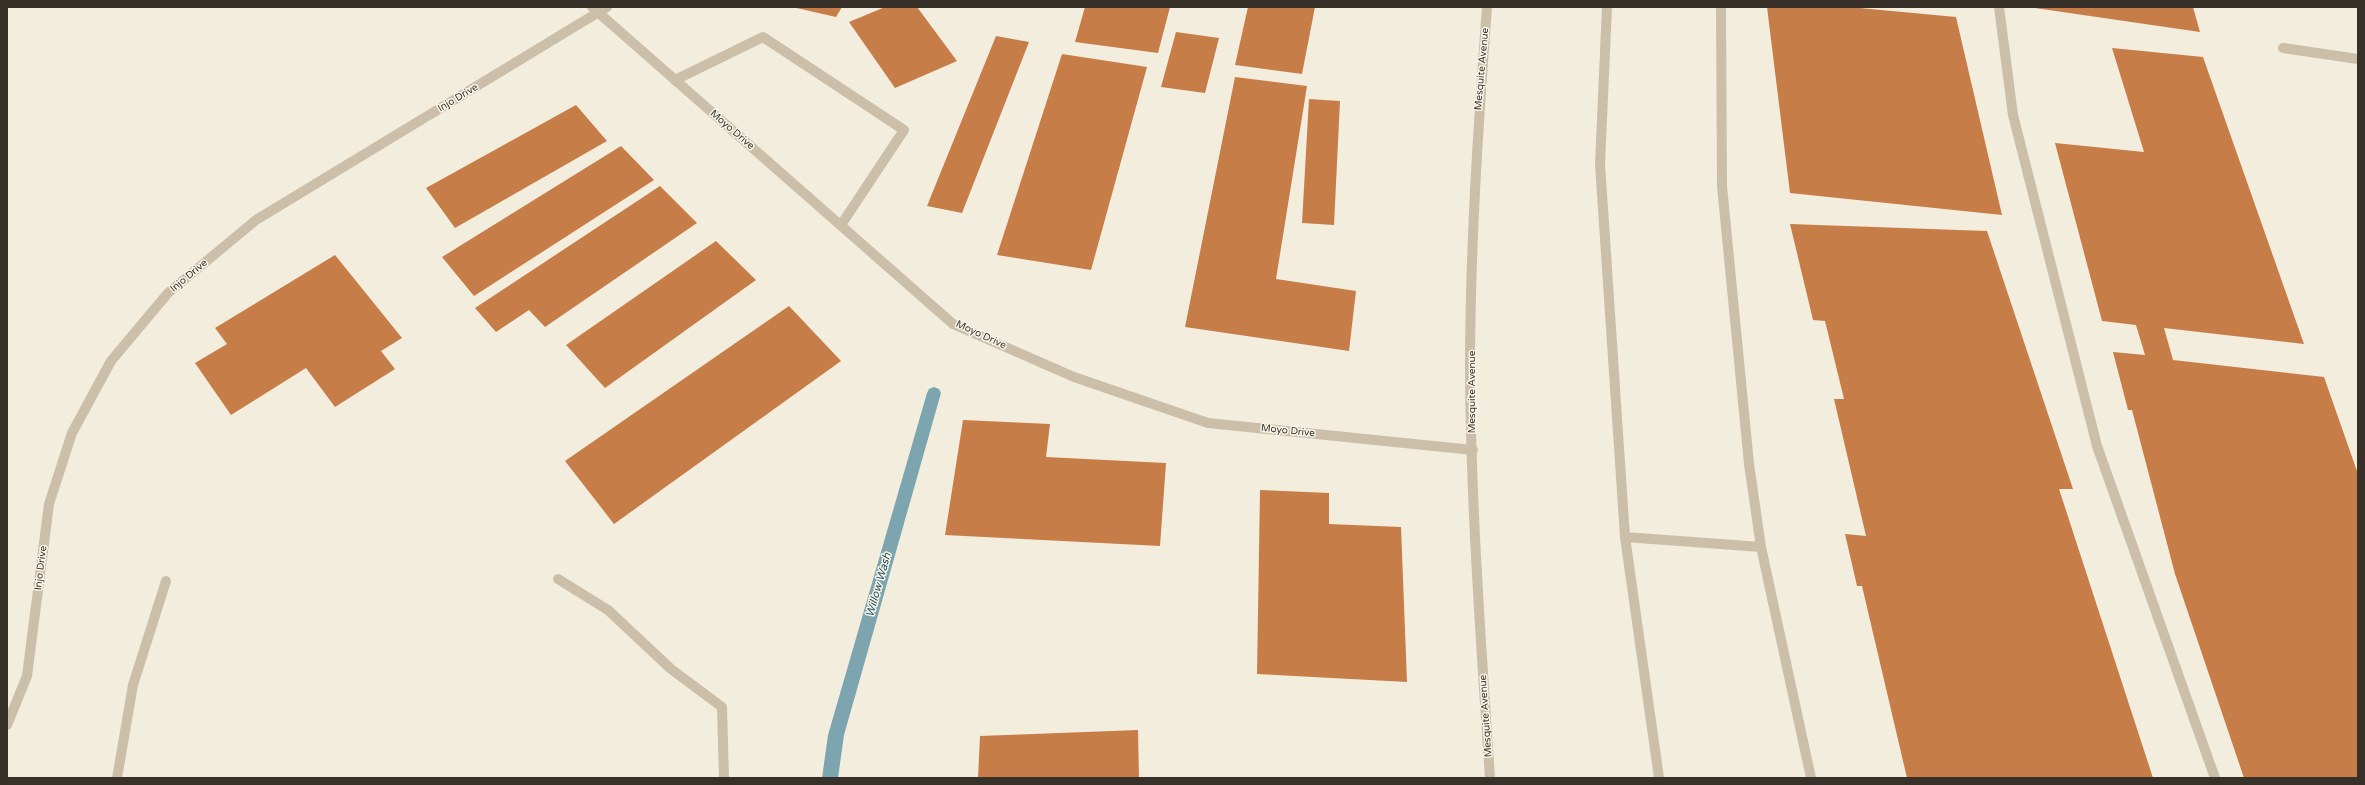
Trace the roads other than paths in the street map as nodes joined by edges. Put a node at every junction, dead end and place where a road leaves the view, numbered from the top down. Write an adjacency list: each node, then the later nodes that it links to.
1 (607, 7): 6 (street, Injo Drive)
2 (1488, 7): 11 (street, Mesquite Avenue)
3 (1607, 7): 12 (street)
4 (1721, 7): 13 (street)
5 (1999, 7): 22 (street)
6 (595, 10): 9 (street, Moyo Drive); 16 (street, Injo Drive)
7 (2283, 48): 8 (street)
8 (2358, 59)
9 (675, 80): 10 (street, Moyo Drive); 10 (street)
10 (841, 225): 11 (street, Moyo Drive)
11 (1473, 450): 19 (street, Mesquite Avenue)
12 (1625, 537): 13 (street); 20 (street)
13 (1761, 546): 21 (street)
14 (558, 579): 18 (street)
15 (166, 581): 17 (street)
16 (7, 725)
17 (117, 778)
18 (724, 778)
19 (1490, 778)
20 (1659, 778)
21 (1811, 778)
22 (2215, 778)

